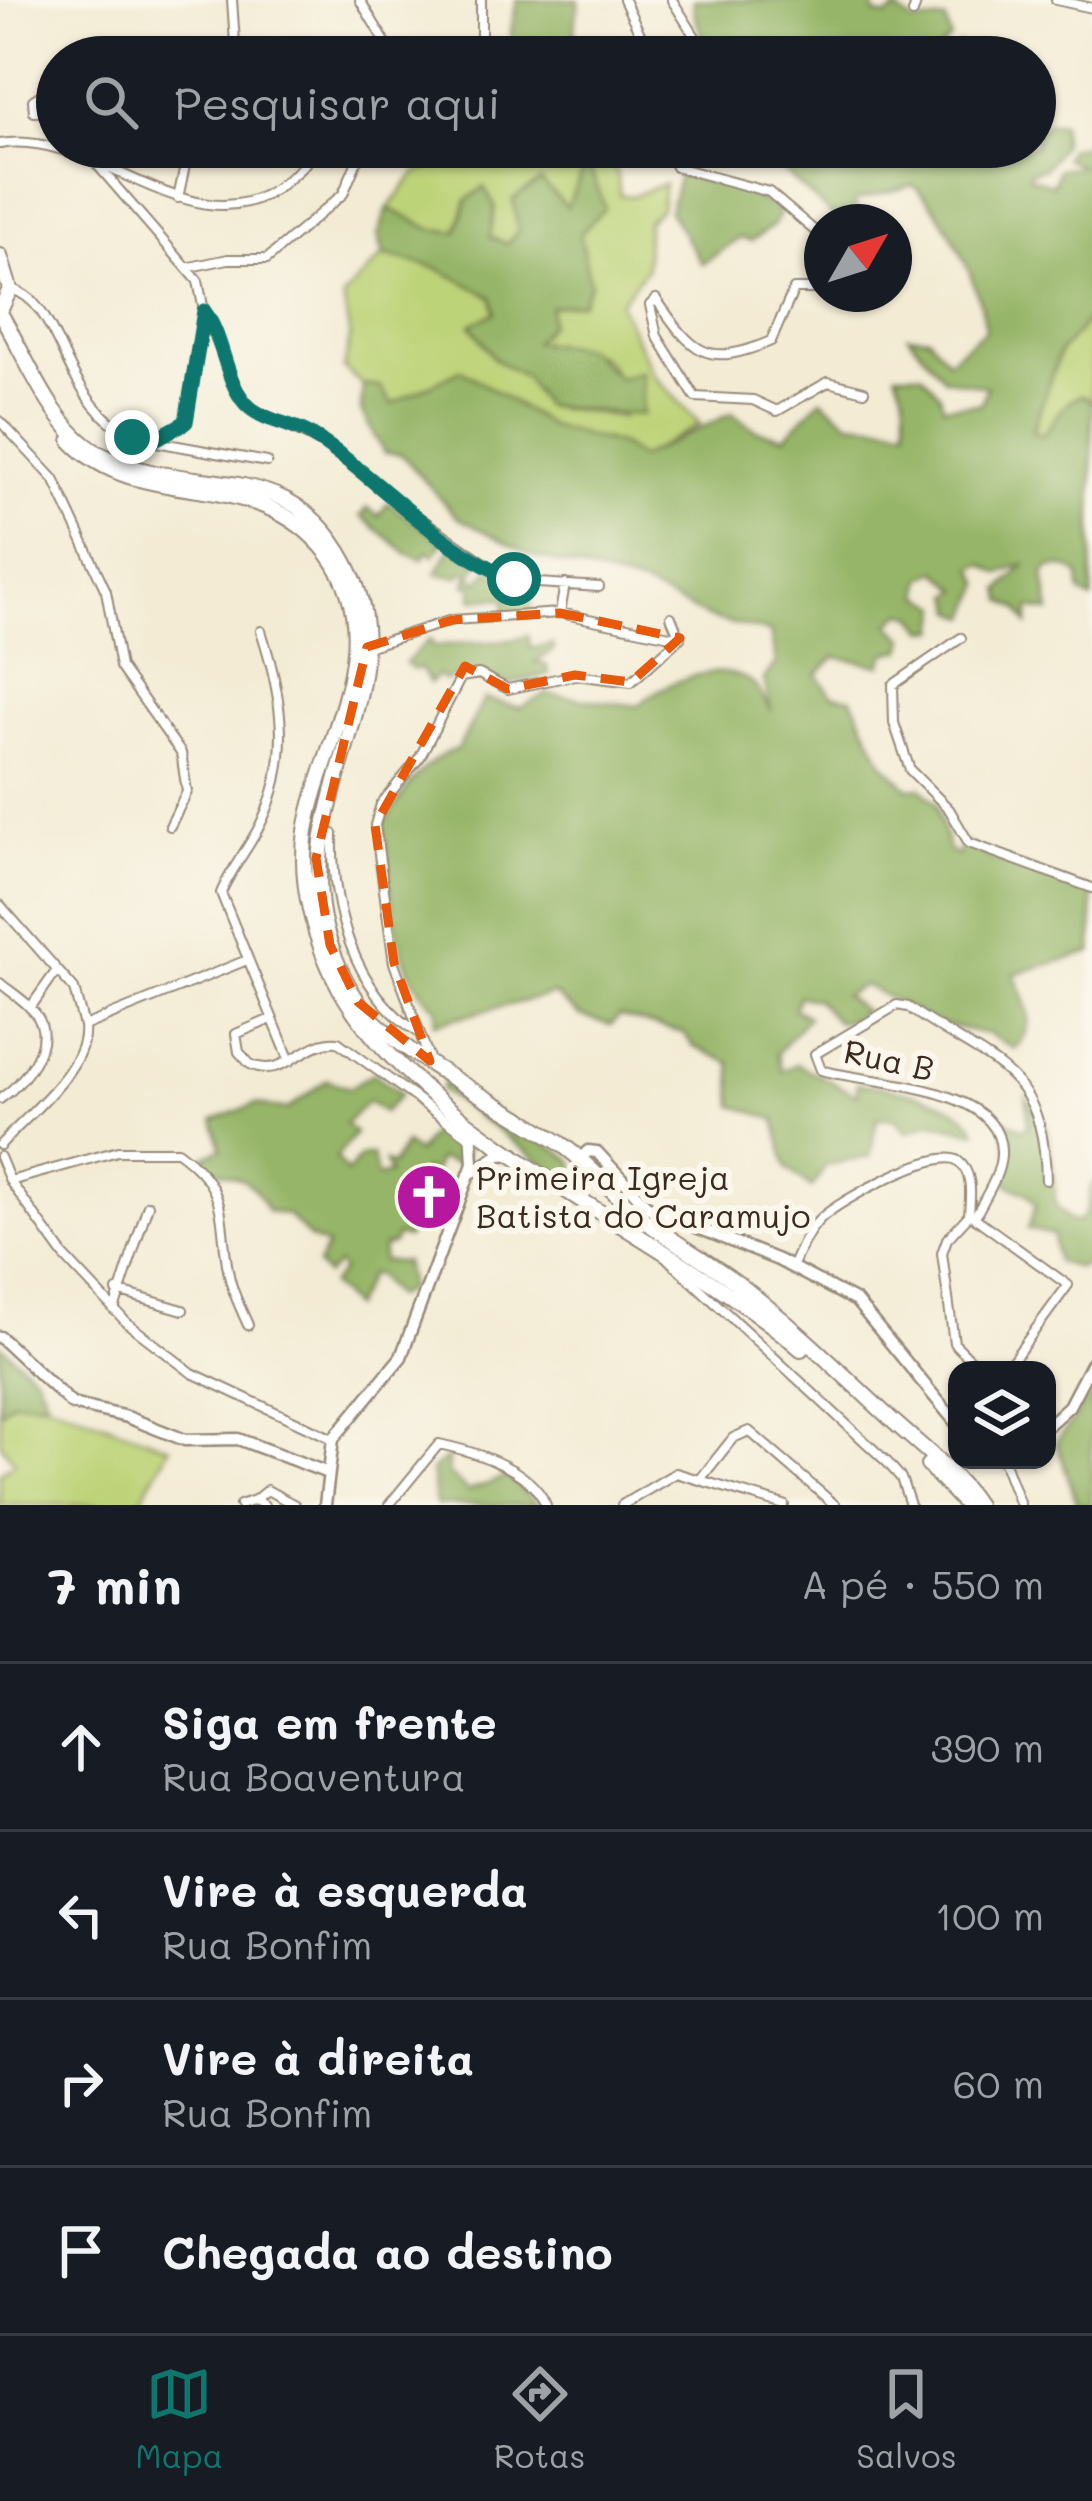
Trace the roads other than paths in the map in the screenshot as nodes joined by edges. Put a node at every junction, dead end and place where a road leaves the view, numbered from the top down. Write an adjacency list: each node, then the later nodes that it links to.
1 (232, 0): 10 (street)
2 (360, 0): 11 (street)
3 (481, 0): 12 (street)
4 (624, 0): 13 (street)
5 (672, 0): 14 (street)
6 (917, 0): 9 (street)
7 (1056, 0): 8 (street)
8 (1092, 8)
9 (913, 13)
10 (235, 36)
11 (381, 36)
12 (481, 36)
13 (641, 36)
14 (695, 36)
15 (36, 141): 16 (street)
16 (0, 144)
17 (100, 168): 26 (street)
18 (110, 168): 23 (street)
19 (185, 168): 23 (street)
20 (300, 168): 23 (street)
21 (354, 168): 26 (street)
22 (680, 168): 24 (street)
23 (178, 199)
24 (804, 222)
25 (0, 256): 27 (highway)
26 (190, 266): 29 (street)
27 (10, 289): 30 (highway); 34 (street)
28 (804, 289): 32 (street)
29 (204, 311): 34 (street); 36 (street)
30 (0, 312): 31 (highway)
31 (6, 335): 43 (highway); 59 (highway)
32 (864, 392)
33 (0, 421): 44 (street)
34 (152, 441): 35 (street)
35 (267, 462)
36 (565, 584): 37 (street); 38 (street)
37 (599, 587)
38 (560, 613): 41 (street); 43 (street)
39 (671, 617): 41 (street)
40 (261, 631): 48 (street)
41 (680, 638): 54 (street)
42 (961, 638): 46 (street)
43 (367, 646): 56 (highway)
44 (170, 826)
45 (333, 834): 54 (street)
46 (1089, 885)
47 (0, 905): 49 (street)
48 (247, 960): 52 (street); 53 (street)
49 (58, 970): 51 (street); 53 (street)
50 (0, 982): 51 (street)
51 (30, 1008): 58 (street)
52 (271, 1019): 55 (street); 55 (street)
53 (84, 1026): 62 (street)
54 (419, 1033): 56 (street)
55 (290, 1061): 61 (street)
56 (430, 1061): 57 (highway)
57 (452, 1074): 59 (highway); 65 (highway)
58 (0, 1099)
59 (440, 1099): 60 (highway)
60 (470, 1122): 61 (street); 63 (highway)
61 (474, 1140): 66 (street)
62 (0, 1145)
63 (515, 1154): 66 (street); 69 (highway)
64 (0, 1156): 68 (street)
65 (580, 1159): 69 (highway); 70 (highway); 72 (street)
66 (466, 1179): 86 (street)
67 (1046, 1180): 73 (street, Rua B)
68 (10, 1181): 78 (street); 79 (street)
69 (565, 1188): 74 (highway)
70 (619, 1197): 72 (highway); 101 (highway)
71 (148, 1204): 76 (street)
72 (642, 1204): 75 (street)
73 (972, 1215): 75 (street); 81 (street); 82 (street)
74 (662, 1247): 99 (street); 100 (highway)
75 (792, 1267): 84 (street)
76 (117, 1291): 77 (street); 78 (street)
77 (183, 1310)
78 (113, 1312): 86 (street)
79 (248, 1325)
80 (0, 1337): 88 (street)
81 (972, 1361)
82 (1010, 1361)
83 (1092, 1362): 85 (street)
84 (948, 1413)
85 (1056, 1418)
86 (333, 1439): 88 (street)
87 (1006, 1469): 102 (street)
88 (328, 1473): 93 (street)
89 (702, 1477): 96 (street); 97 (street); 98 (street)
90 (259, 1502): 91 (street); 92 (street)
91 (241, 1505)
92 (295, 1505)
93 (325, 1505)
94 (389, 1505): 95 (street)
95 (546, 1505)
96 (622, 1505)
97 (784, 1505)
98 (835, 1505)
99 (910, 1505)
100 (966, 1505)
101 (977, 1505)
102 (1020, 1505)

